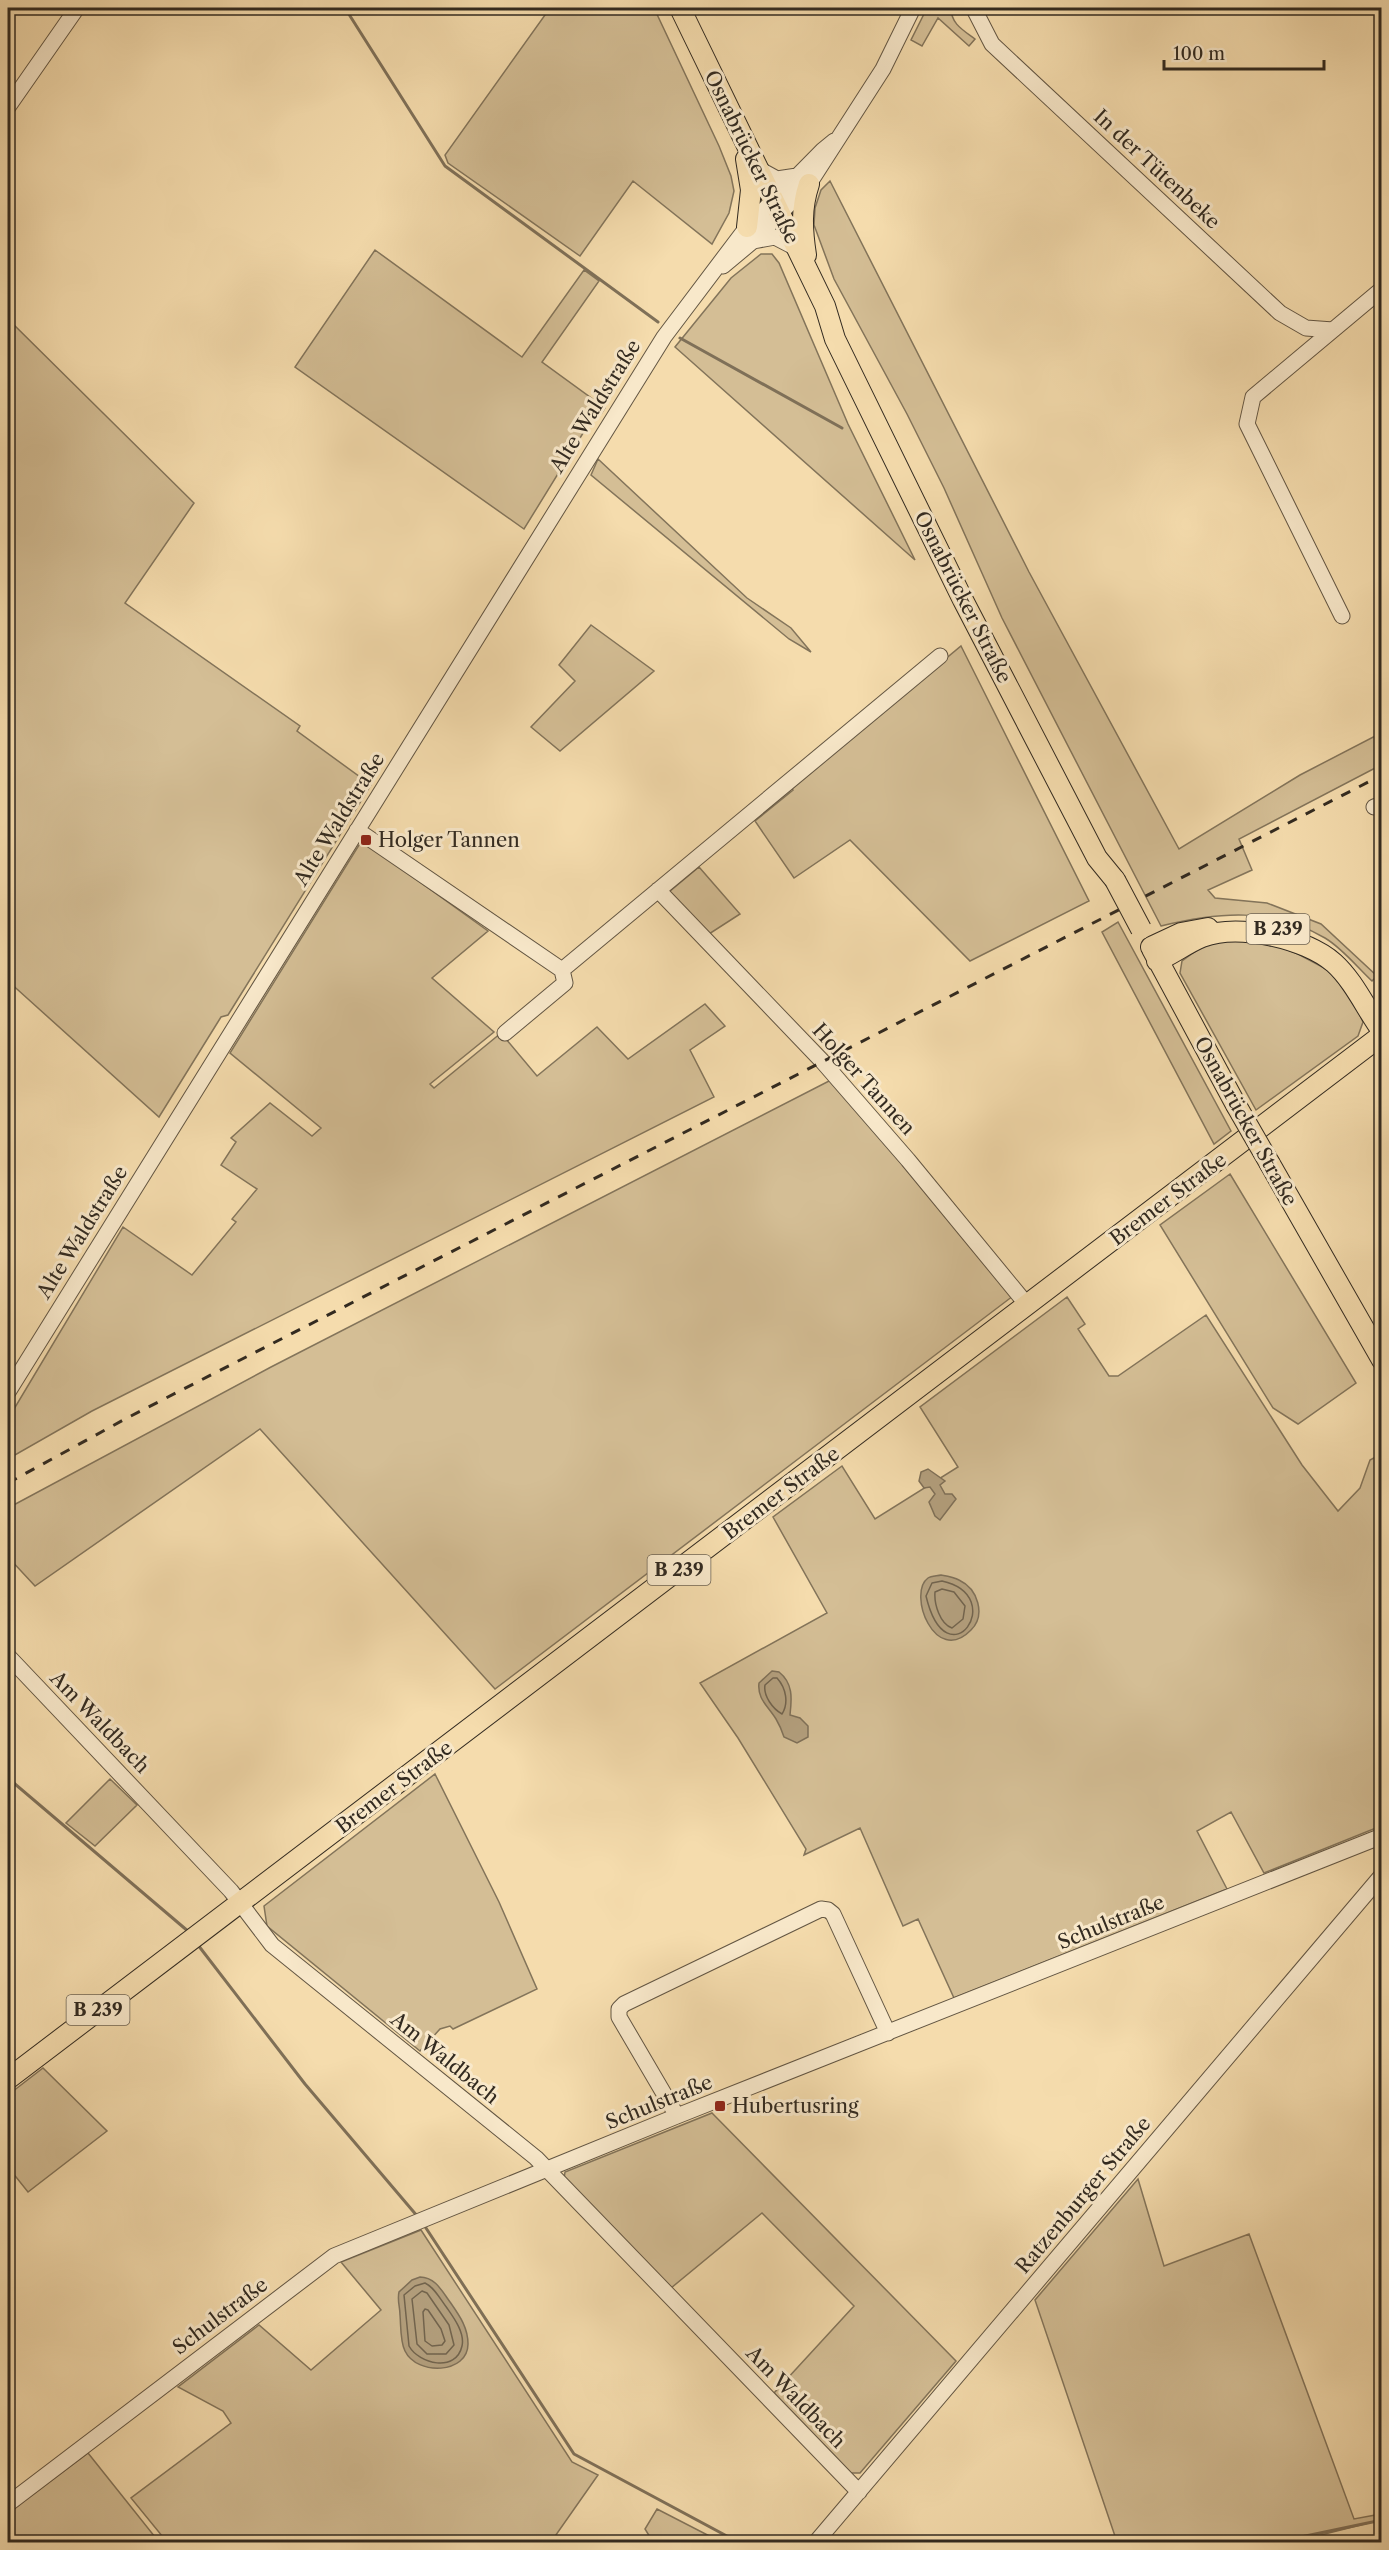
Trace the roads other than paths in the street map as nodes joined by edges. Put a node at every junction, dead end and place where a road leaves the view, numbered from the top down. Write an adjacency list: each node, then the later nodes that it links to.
1 (77, 8): 5 (street)
2 (680, 8): 6 (main road, Osnabrücker Straße)
3 (913, 8): 8 (street, Alte Waldstraße)
4 (974, 9): 14 (street, In der Tütenbeke)
5 (8, 106)
6 (744, 141): 7 (main road, Osnabrücker Straße); 10 (main road)
7 (757, 168): 8 (street); 9 (main road, Osnabrücker Straße)
8 (803, 180): 9 (street, Alte Waldstraße); 12 (main road)
9 (777, 208): 10 (street, Alte Waldstraße); 11 (main road, Osnabrücker Straße)
10 (750, 234): 11 (street); 17 (street, Alte Waldstraße)
11 (796, 248): 12 (main road, Osnabrücker Straße)
12 (810, 275): 19 (main road, Osnabrücker Straße, bridge)
13 (1382, 289): 14 (street)
14 (1333, 330): 15 (street)
15 (1342, 616)
16 (940, 656): 18 (street)
17 (357, 830): 20 (street); 27 (street, Alte Waldstraße)
18 (658, 890): 20 (street); 25 (street, Holger Tannen)
19 (1154, 954): 21 (main road, B 239); 22 (main road, B 239); 26 (main road, Osnabrücker Straße, bridge)
20 (562, 970): 23 (street)
21 (1382, 1005)
22 (1382, 1031)
23 (505, 1033)
24 (1382, 1035): 25 (main road, Bremer Straße / B 239)
25 (1028, 1306): 31 (main road, Bremer Straße / B 239)
26 (1382, 1360)
27 (8, 1392)
28 (8, 1656): 31 (street, Am Waldbach)
29 (1382, 1836): 32 (street, Schulstraße)
30 (1382, 1875): 36 (street, Ratzenburger Straße)
31 (240, 1903): 33 (main road, Bremer Straße / B 239); 35 (street, Am Waldbach)
32 (888, 2033): 34 (street, Schulstraße); 34 (street)
33 (8, 2079)
34 (677, 2116): 35 (street, Schulstraße)
35 (547, 2170): 36 (street, Am Waldbach); 37 (street, Schulstraße)
36 (859, 2492): 38 (street, Ratzenburger Straße)
37 (8, 2504)
38 (816, 2542)

